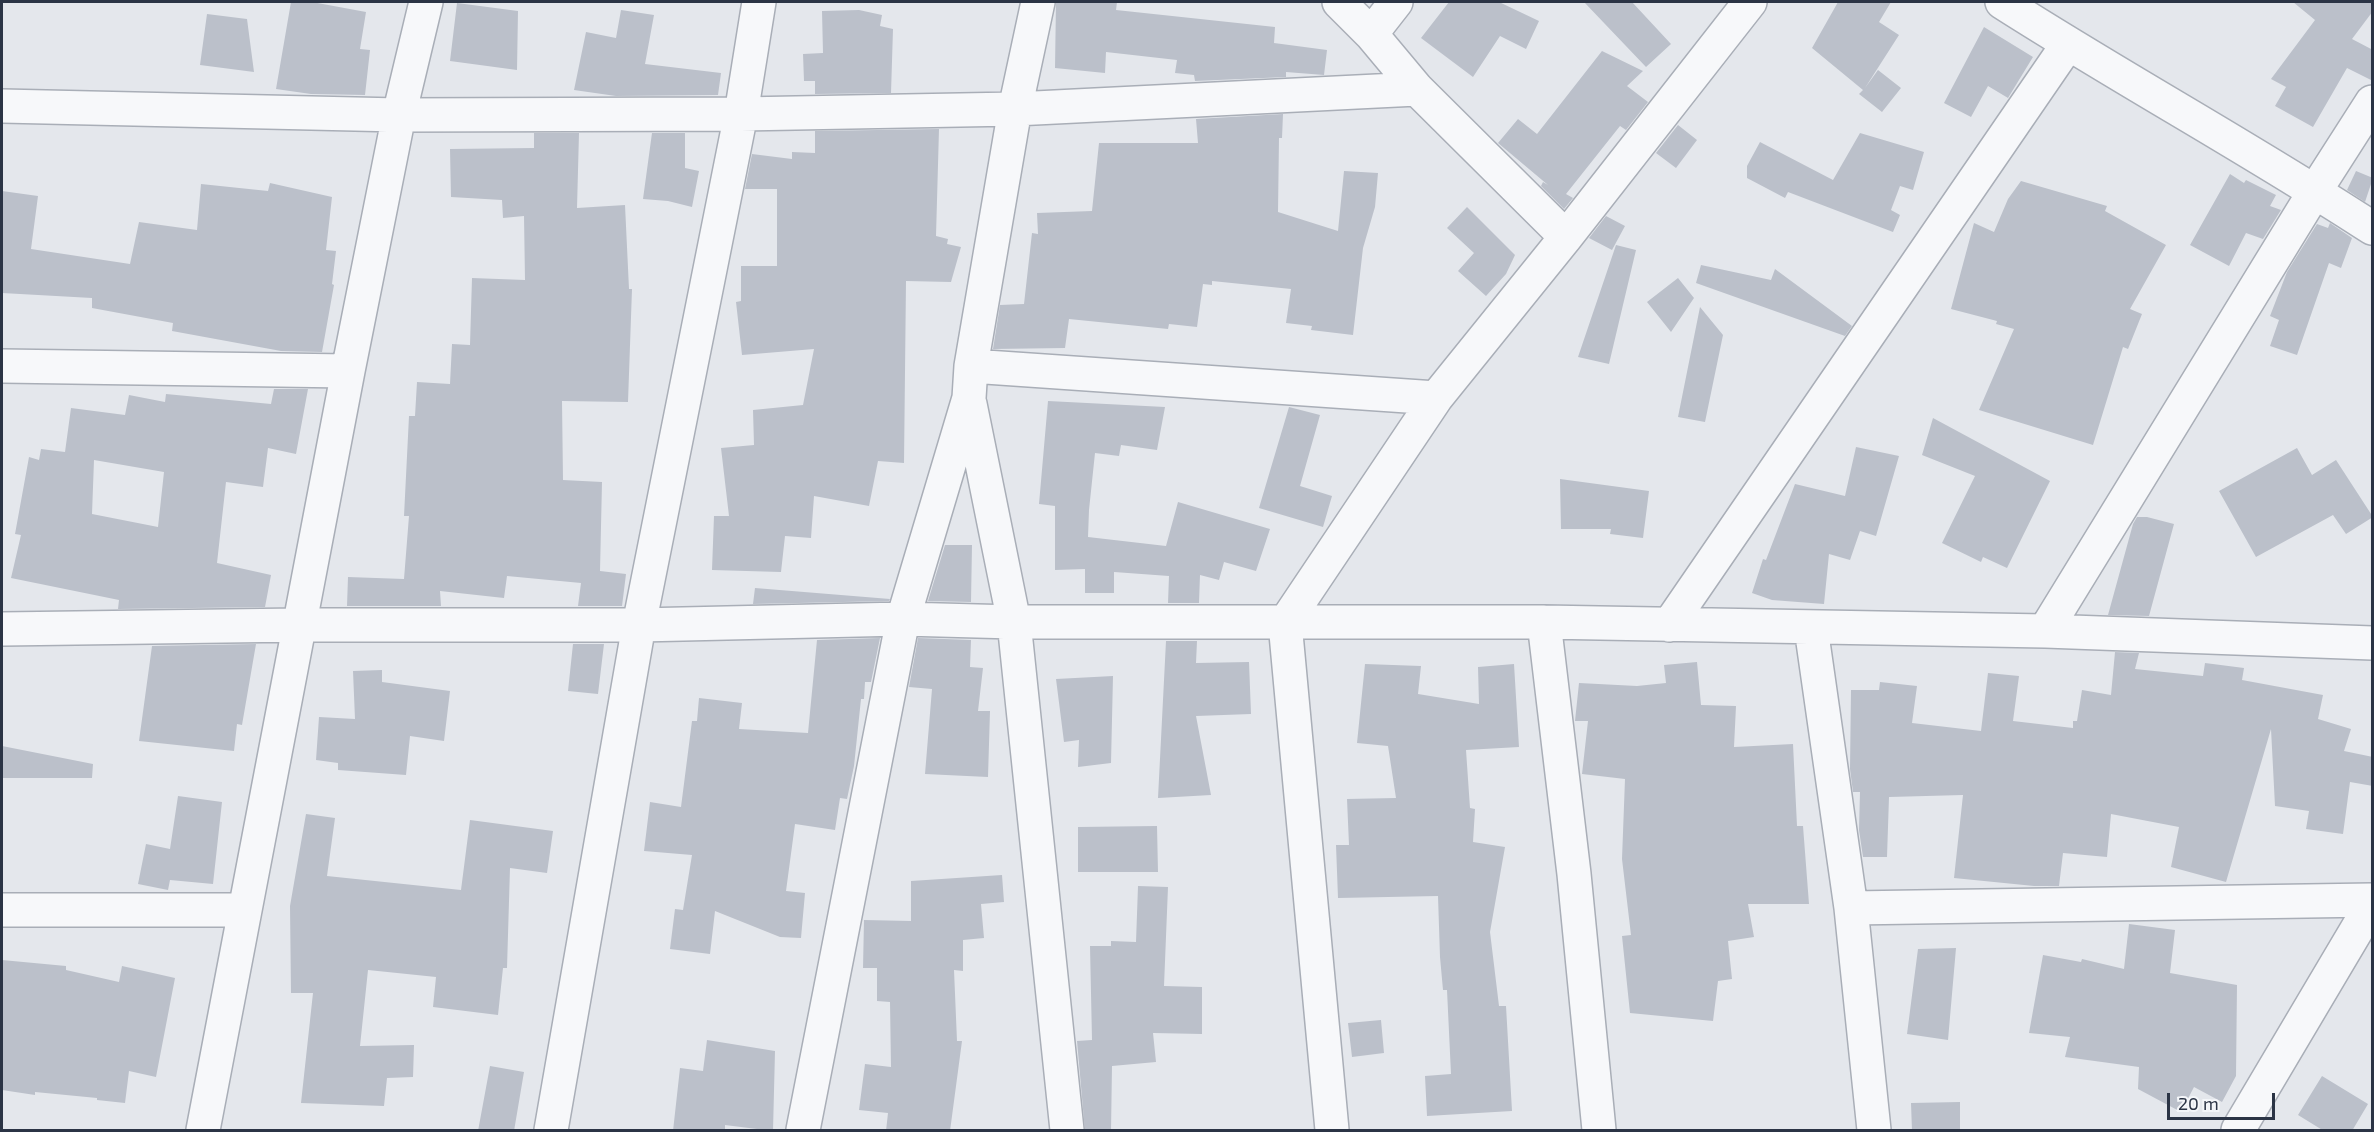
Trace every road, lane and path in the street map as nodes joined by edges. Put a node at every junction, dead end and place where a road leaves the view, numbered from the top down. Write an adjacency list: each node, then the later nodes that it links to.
1 (426, 2): 15 (street)
2 (759, 2): 14 (street)
3 (1038, 2): 13 (street)
4 (1339, 2): 8 (street)
5 (1396, 2): 8 (street)
6 (1750, 2): 18 (street)
7 (2002, 2): 9 (street)
8 (1371, 34): 10 (street)
9 (2068, 44): 16 (street); 29 (street)
10 (1417, 89): 13 (street); 18 (street)
11 (2373, 102): 16 (street)
12 (2, 106): 15 (street)
13 (1015, 109): 14 (street); 20 (street)
14 (741, 114): 15 (street); 28 (street)
15 (399, 115): 21 (street)
16 (2315, 191): 17 (street); 33 (street)
17 (2373, 228)
18 (1566, 237): 23 (street)
19 (2, 366): 21 (street)
20 (971, 366): 22 (street); 23 (street)
21 (348, 371): 30 (street)
22 (969, 398): 24 (street); 25 (street)
23 (1436, 398): 27 (street)
24 (903, 620): 25 (street); 28 (street); 41 (street)
25 (1014, 622): 27 (street); 42 (street)
26 (1544, 622): 27 (street); 29 (street); 44 (street)
27 (1285, 623): 43 (street)
28 (639, 625): 30 (street); 40 (street)
29 (1669, 625): 31 (street)
30 (299, 626): 32 (street); 38 (street)
31 (1811, 628): 33 (street); 36 (street)
32 (2, 629)
33 (2044, 631): 34 (street)
34 (2373, 643)
35 (2373, 902): 36 (street); 46 (street)
36 (1851, 908): 45 (street)
37 (2, 910): 38 (street)
38 (245, 910): 39 (street)
39 (203, 1131)
40 (551, 1131)
41 (803, 1131)
42 (1067, 1131)
43 (1332, 1131)
44 (1599, 1131)
45 (1874, 1131)
46 (2238, 1131)

